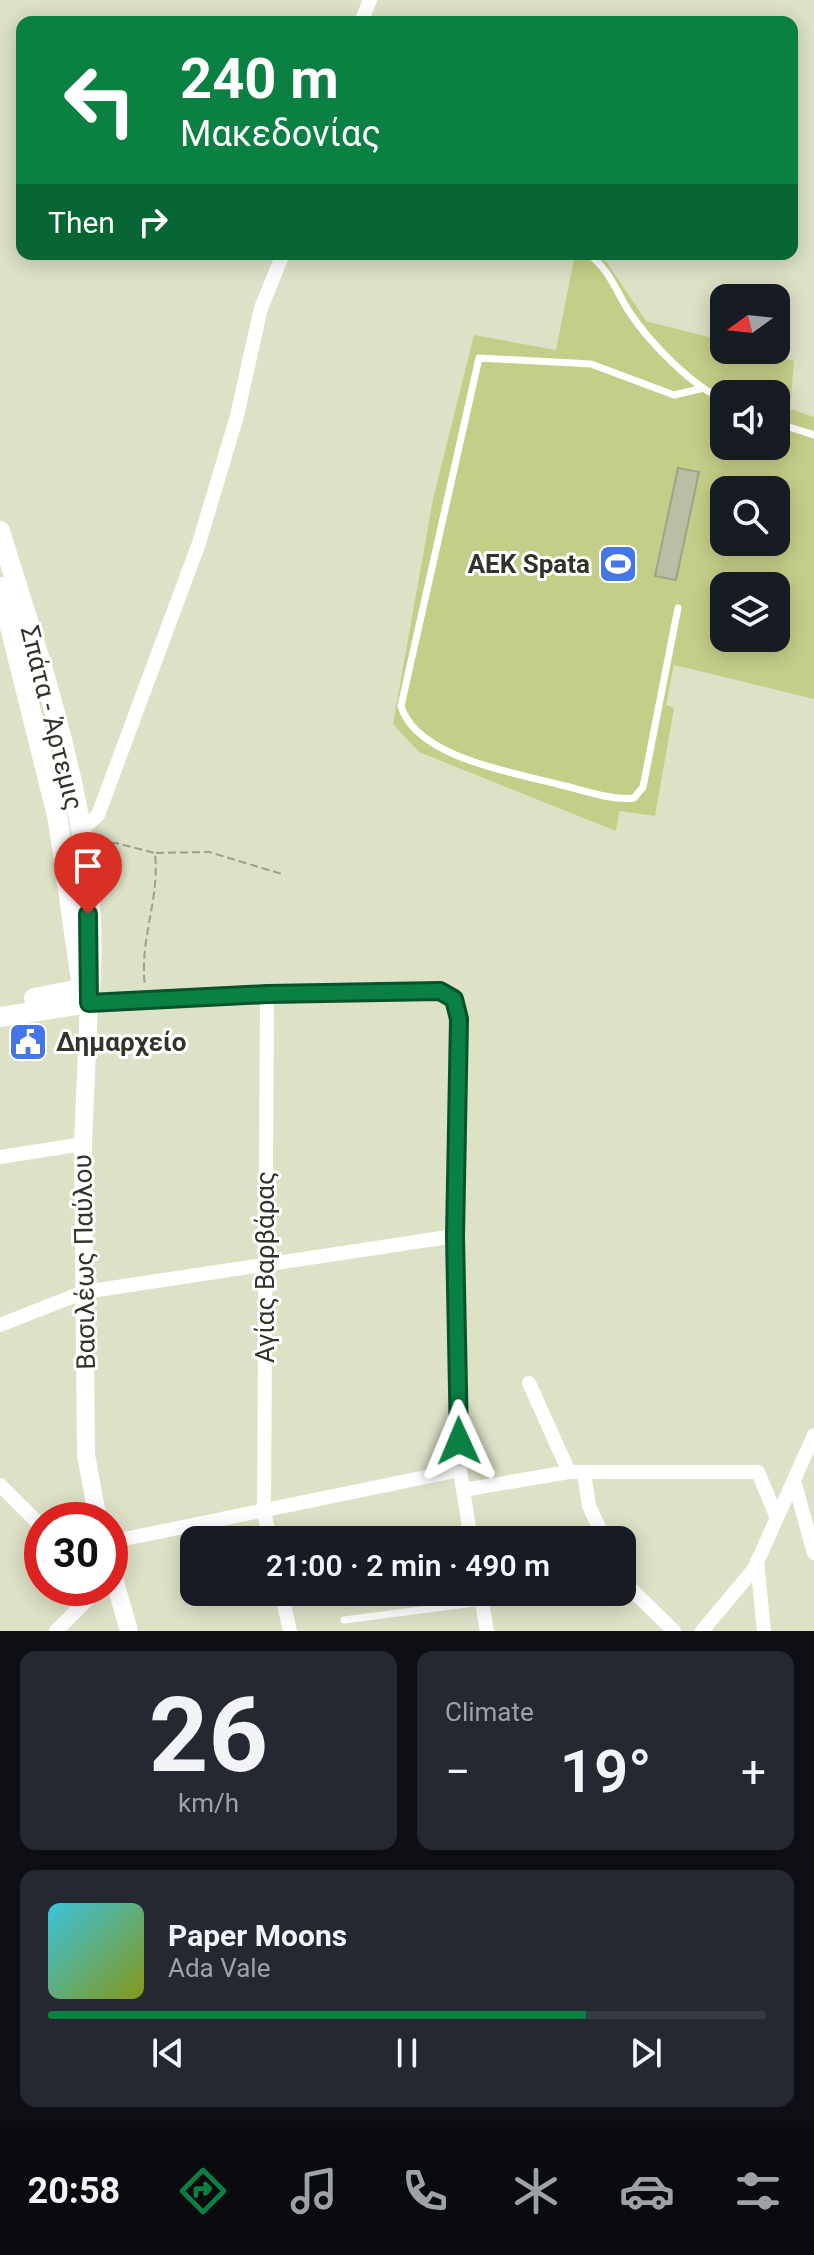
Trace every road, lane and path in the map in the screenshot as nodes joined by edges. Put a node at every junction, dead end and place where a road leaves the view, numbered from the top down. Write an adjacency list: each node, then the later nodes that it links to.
1 (281, 260): 10 (street)
2 (595, 260): 3 (lane)
3 (700, 389): 4 (lane); 9 (lane)
4 (710, 394)
5 (790, 427): 6 (lane)
6 (814, 435)
7 (0, 531): 10 (main road, Σπάτα - Άρτεμις)
8 (0, 587): 13 (main road, Σπάτα - Άρτεμις)
9 (678, 608)
10 (80, 837): 11 (path); 16 (main road, Σπάτα - Άρτεμις)
11 (155, 853): 12 (path); 17 (path)
12 (282, 874)
13 (75, 942): 15 (main road); 16 (main road, Σπάτα - Άρτεμις)
14 (267, 994): 17 (street); 22 (street); 23 (street, Αγίας Βαρβάρας)
15 (42, 996): 16 (main road); 18 (main road)
16 (85, 996): 17 (street); 19 (main road); 20 (street, Βασιλέως Παύλου)
17 (147, 999)
18 (0, 1003)
19 (0, 1017)
20 (83, 1144): 21 (street); 24 (street, Βασιλέως Παύλου)
21 (0, 1157)
22 (455, 1236): 23 (street); 28 (street)
23 (265, 1263): 24 (street); 35 (street, Αγίας Βαρβάρας)
24 (84, 1292): 25 (street); 33 (street, Βασιλέως Παύλου)
25 (0, 1325)
26 (529, 1383): 29 (street)
27 (814, 1435): 30 (street)
28 (460, 1470): 32 (street); 35 (street)
29 (577, 1472): 32 (street); 36 (street); 39 (street)
30 (795, 1484): 36 (street); 41 (street)
31 (0, 1485): 34 (street)
32 (463, 1490): 38 (street)
33 (95, 1502)
34 (24, 1509)
35 (264, 1511): 37 (street, Αγίας Βαρβάρας); 40 (street)
36 (777, 1518): 42 (street)
37 (267, 1526)
38 (469, 1526)
39 (598, 1526)
40 (128, 1538)
41 (814, 1553)
42 (757, 1561): 55 (street); 56 (street)
43 (636, 1594): 54 (street)
44 (84, 1606): 50 (street)
45 (118, 1606): 51 (street)
46 (284, 1606): 52 (street)
47 (427, 1606): 49 (lane)
48 (483, 1606): 53 (street)
49 (344, 1620)
50 (56, 1631)
51 (129, 1631)
52 (290, 1631)
53 (487, 1631)
54 (674, 1631)
55 (702, 1631)
56 (764, 1631)

